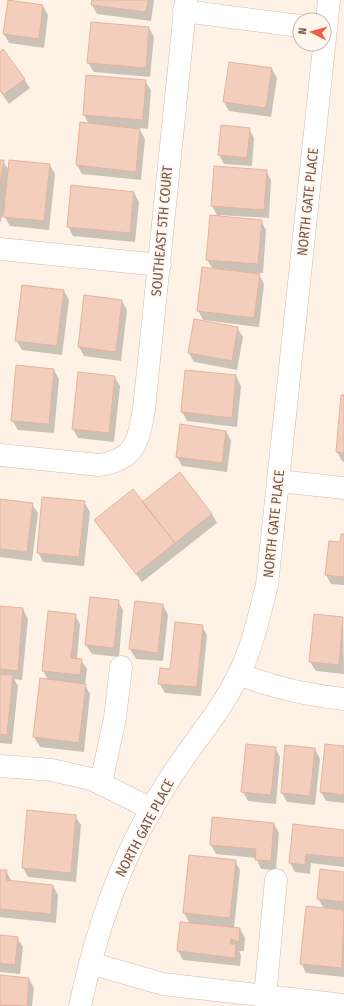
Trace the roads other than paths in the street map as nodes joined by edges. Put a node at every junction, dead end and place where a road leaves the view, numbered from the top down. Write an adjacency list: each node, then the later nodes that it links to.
1 (329, 0): 3 (street, NORTH GATE PLACE)
2 (185, 6): 4 (street); 7 (street, SOUTHEAST 5TH COURT)
3 (327, 12)
4 (292, 25)
5 (323, 52): 9 (street, NORTH GATE PLACE)
6 (0, 248): 7 (street)
7 (160, 265): 8 (street, SOUTHEAST 5TH COURT)
8 (0, 455)
9 (279, 481): 10 (street); 12 (street, NORTH GATE PLACE)
10 (344, 488)
11 (121, 667): 15 (street)
12 (239, 674): 13 (street); 16 (street, NORTH GATE PLACE)
13 (344, 699)
14 (0, 766): 15 (street)
15 (101, 783): 16 (street)
16 (152, 809): 18 (street, NORTH GATE PLACE)
17 (276, 880): 19 (street)
18 (90, 962): 19 (street); 21 (street, NORTH GATE PLACE)
19 (265, 996): 20 (street)
20 (344, 1005)
21 (80, 1006)

